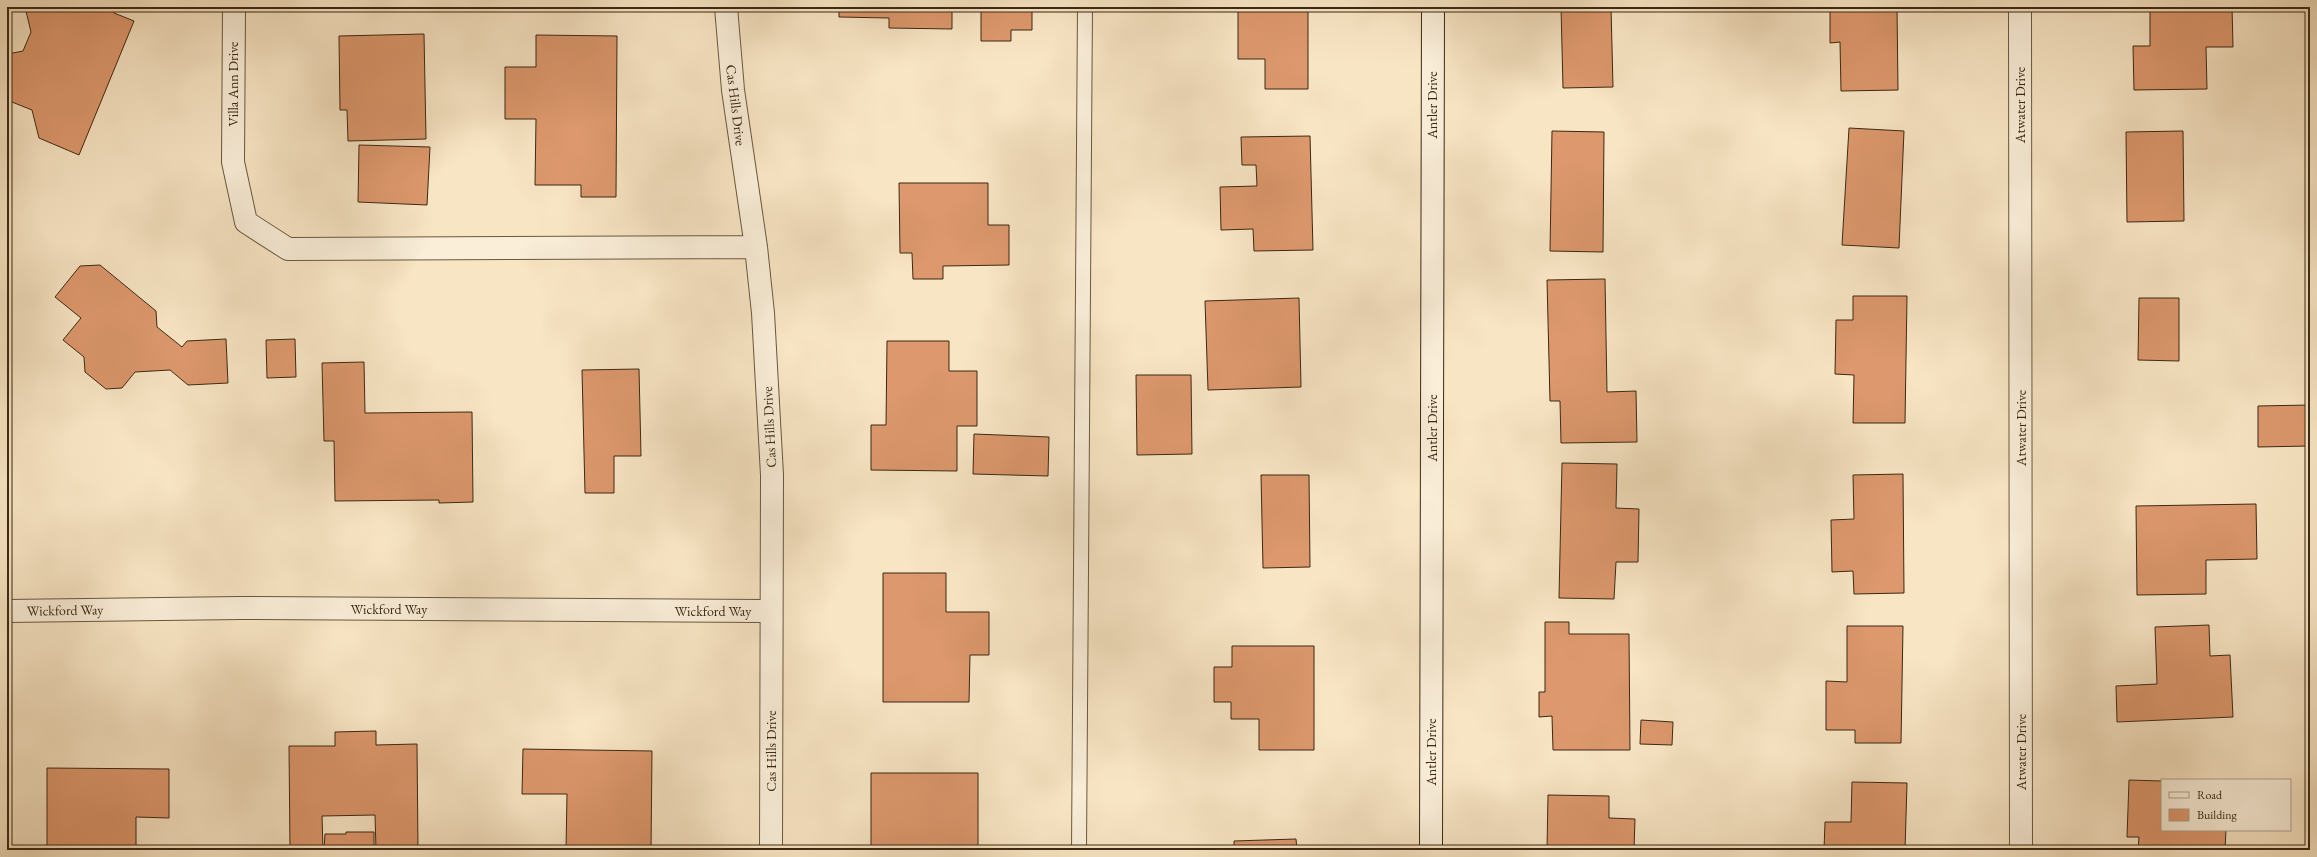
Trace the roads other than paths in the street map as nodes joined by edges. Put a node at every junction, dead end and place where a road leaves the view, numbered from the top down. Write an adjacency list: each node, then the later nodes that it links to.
1 (234, 7): 6 (street, Villa Ann Drive)
2 (726, 7): 6 (street, Cas Hills Drive)
3 (1085, 7): 10 (lane)
4 (1433, 7): 11 (street, Antler Drive)
5 (2020, 7): 12 (street, Atwater Drive)
6 (756, 247): 8 (street, Cas Hills Drive)
7 (7, 610): 8 (street, Wickford Way)
8 (771, 611): 9 (street, Cas Hills Drive)
9 (770, 850)
10 (1079, 850)
11 (1431, 850)
12 (2021, 850)

